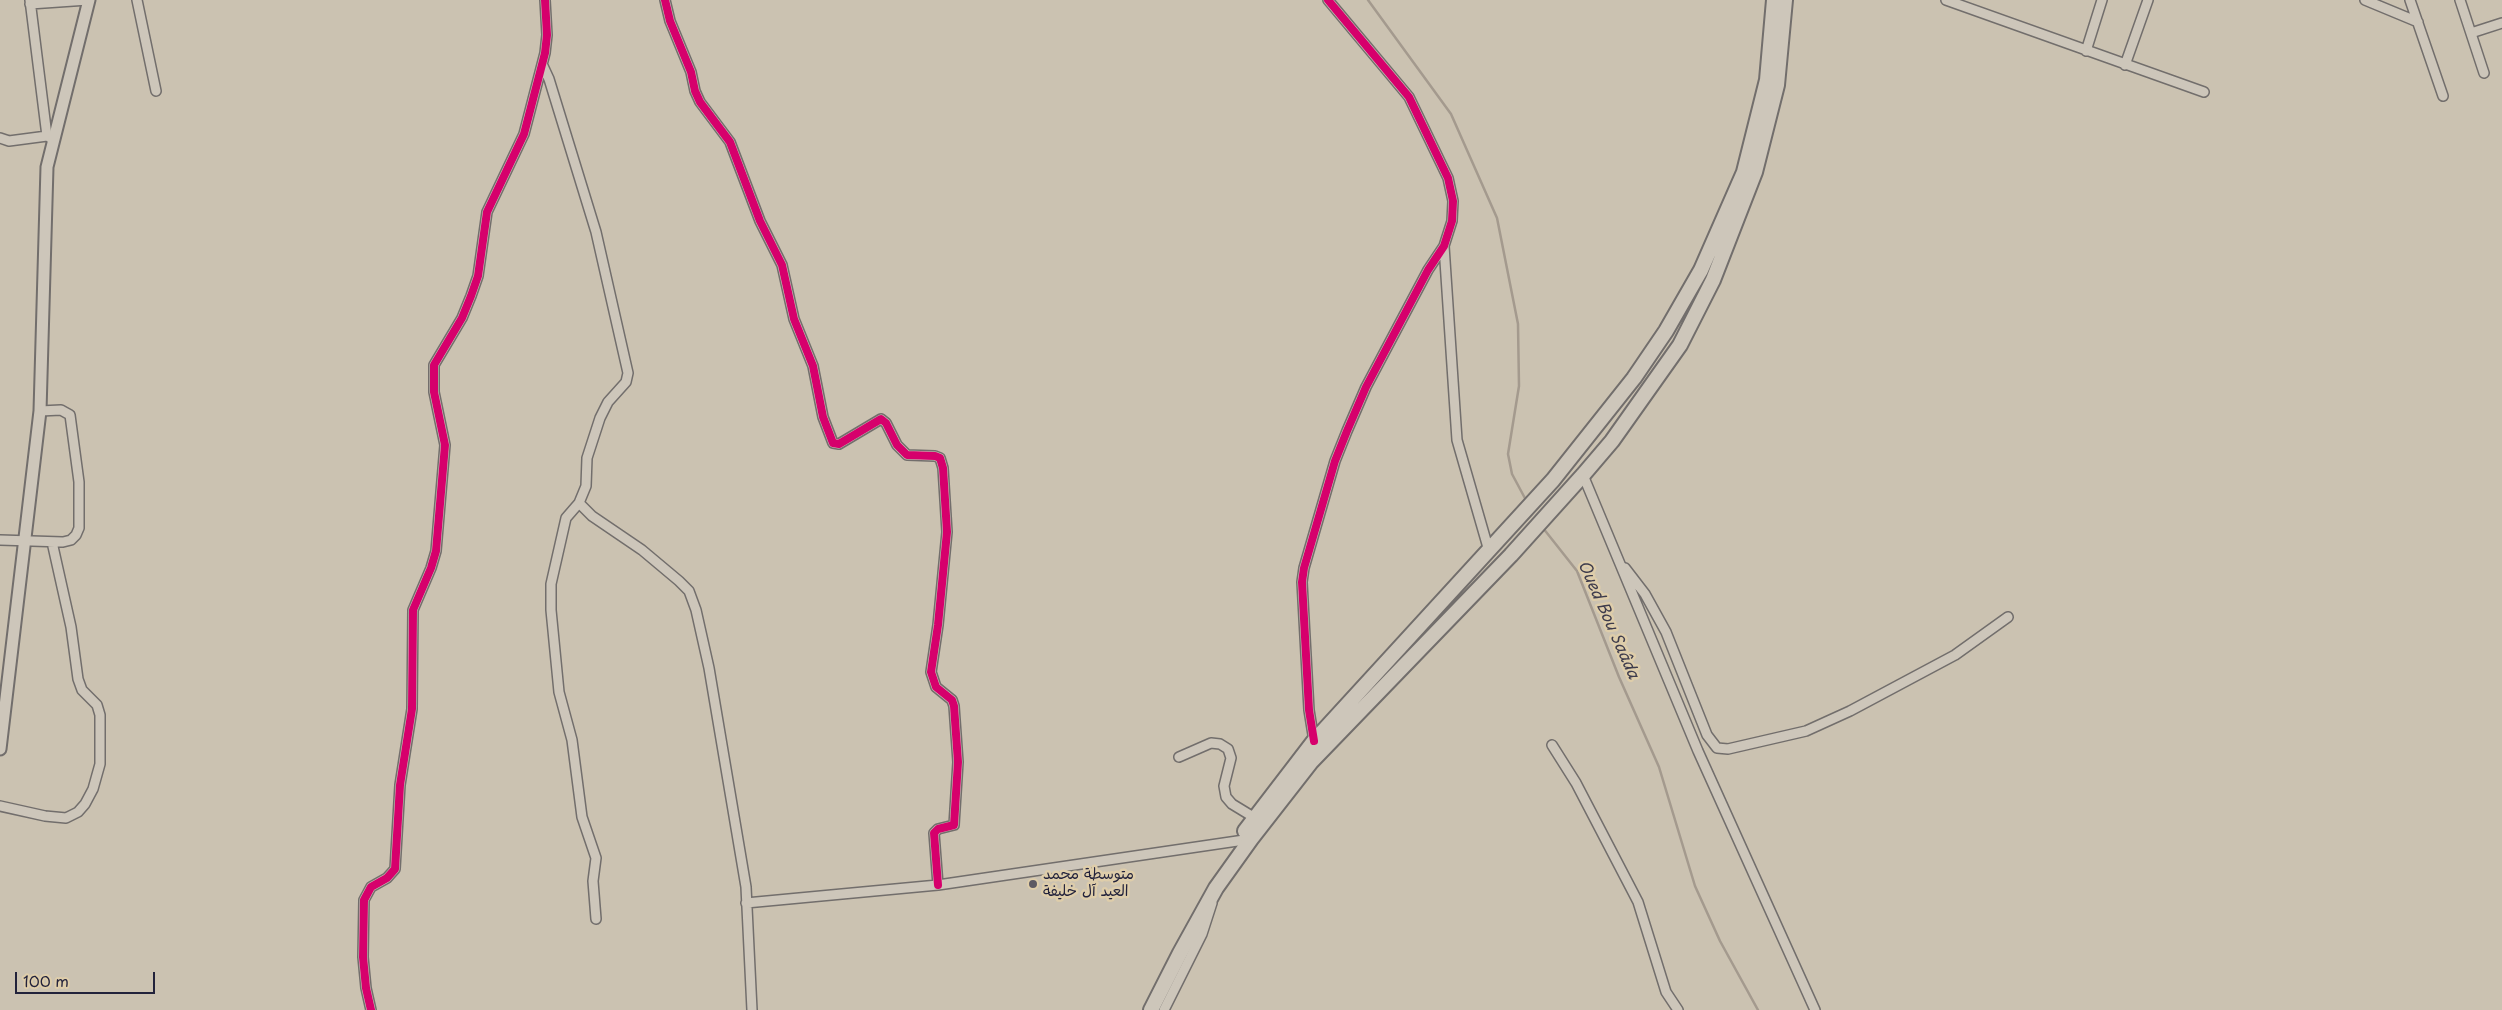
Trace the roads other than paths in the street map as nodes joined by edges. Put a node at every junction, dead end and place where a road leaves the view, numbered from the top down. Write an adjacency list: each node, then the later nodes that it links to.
1 (89, 0): 14 (street); 25 (main road)
2 (137, 0): 22 (street)
3 (545, 0): 19 (street)
4 (665, 0): 44 (street)
5 (1328, 0): 27 (street)
6 (1774, 0): 34 (main road)
7 (1785, 0): 29 (main road)
8 (1946, 0): 18 (street)
9 (2102, 0): 18 (street)
10 (2148, 0): 20 (street)
11 (2365, 0): 15 (street)
12 (2410, 0): 15 (street)
13 (2460, 0): 17 (street)
14 (30, 2): 25 (street)
15 (2418, 22): 24 (street)
16 (2502, 23): 17 (street)
17 (2471, 34): 21 (street)
18 (2086, 51): 20 (street)
19 (542, 65): 30 (street); 48 (street)
20 (2125, 65): 23 (street)
21 (2484, 73)
22 (156, 91)
23 (2204, 92)
24 (2443, 96)
25 (50, 137): 26 (street); 28 (main road)
26 (0, 138)
27 (1444, 246): 34 (street); 37 (street)
28 (40, 411): 32 (main road); 33 (street)
29 (1583, 474): 35 (street); 43 (main road)
30 (579, 503): 46 (street); 47 (street)
31 (0, 540): 32 (street)
32 (23, 542): 33 (street); 39 (main road)
33 (52, 542): 41 (street)
34 (1489, 551): 37 (main road)
35 (1617, 558): 36 (street); 54 (street)
36 (2008, 617)
37 (1314, 741): 42 (main road)
38 (1552, 745): 53 (street)
39 (0, 749)
40 (1180, 757): 42 (street)
41 (0, 806)
42 (1255, 818): 43 (main road)
43 (1245, 839): 44 (street); 45 (main road); 50 (main road)
44 (938, 885): 46 (street)
45 (1216, 888): 51 (main road); 52 (street)
46 (746, 903): 49 (street)
47 (596, 918)
48 (371, 1010)
49 (752, 1010)
50 (1143, 1010)
51 (1152, 1010)
52 (1164, 1010)
53 (1678, 1010)
54 (1815, 1010)

